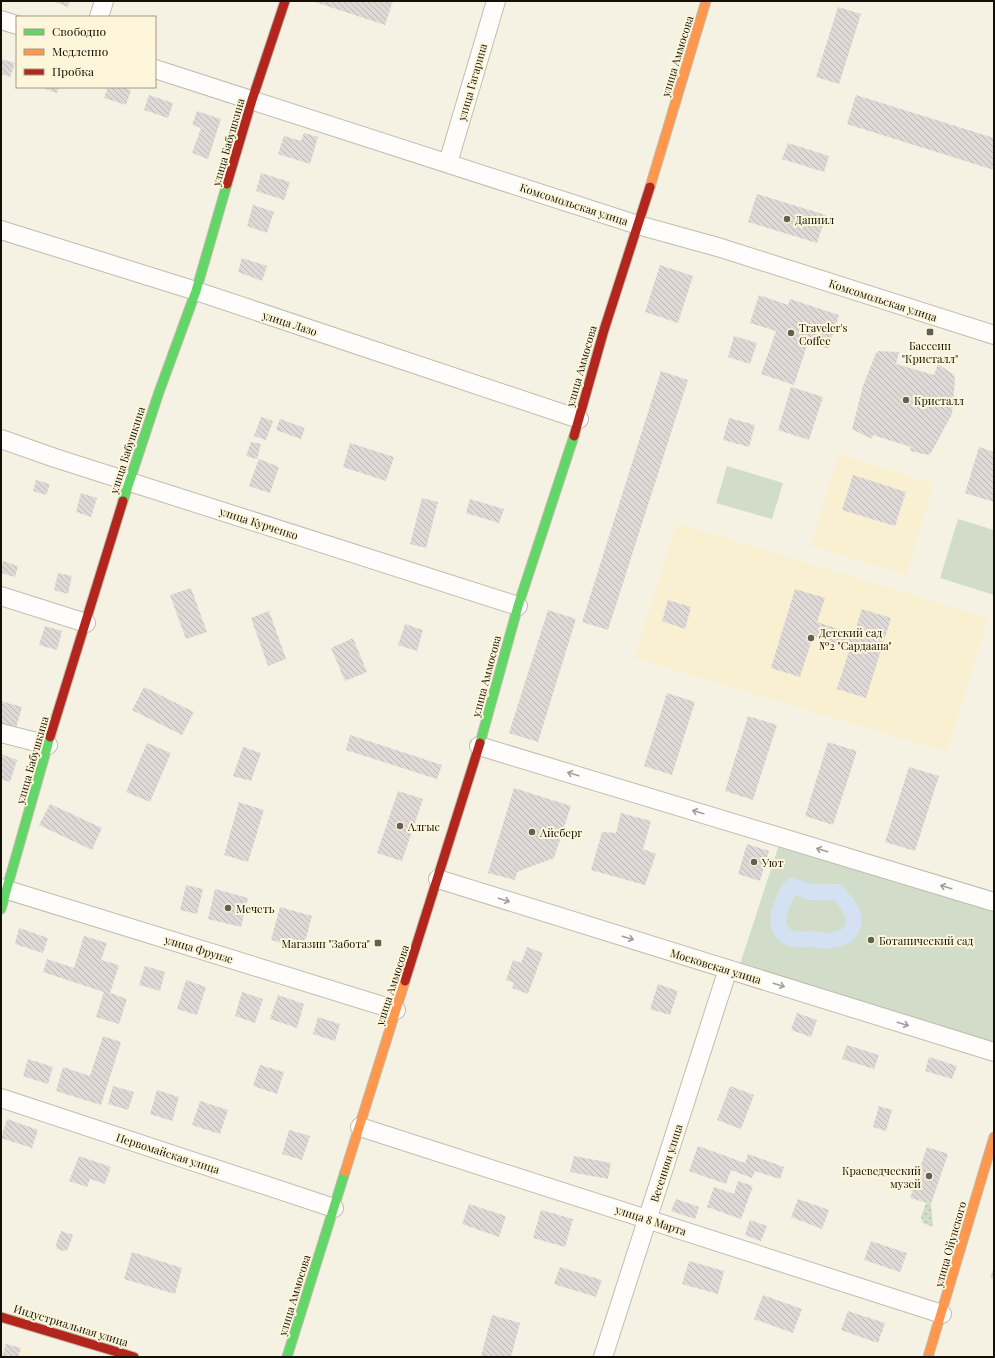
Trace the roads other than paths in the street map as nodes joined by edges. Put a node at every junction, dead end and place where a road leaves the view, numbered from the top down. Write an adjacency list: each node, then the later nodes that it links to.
1 (104, 1): 5 (street)
2 (285, 1): 9 (main road, улица Бабушкина)
3 (496, 1): 10 (street, улица Гагарина)
4 (706, 1): 11 (main road, улица Аммосова)
5 (99, 16)
6 (1, 20): 7 (street)
7 (16, 25)
8 (156, 69): 9 (street, Комсомольская улица)
9 (252, 100): 10 (street, Комсомольская улица); 13 (main road, улица Бабушкина)
10 (448, 163): 11 (street, Комсомольская улица)
11 (638, 225): 14 (street, Комсомольская улица); 15 (main road, улица Аммосова)
12 (1, 230): 13 (street, улица Лазо)
13 (196, 291): 15 (street, улица Лазо); 17 (main road, улица Бабушкина)
14 (994, 335)
15 (579, 419): 19 (main road, улица Аммосова)
16 (1, 439): 17 (street, улица Курченко)
17 (130, 481): 19 (street, улица Курченко); 20 (main road, улица Бабушкина)
18 (1, 596): 20 (street)
19 (518, 606): 23 (main road, улица Аммосова)
20 (86, 623): 22 (main road, улица Бабушкина)
21 (1, 733): 22 (street)
22 (48, 745): 25 (main road, улица Бабушкина)
23 (479, 746): 24 (main road, улица Аммосова); 26 (street, one-way to 23)
24 (438, 879): 28 (street, Московская улица, one-way to 28); 29 (main road, улица Аммосова)
25 (4, 889): 27 (main road, улица Бабушкина); 29 (street, улица Фрунзе)
26 (989, 900)
27 (1, 909)
28 (728, 969): 30 (street, Московская улица, one-way to 30); 35 (street, Весенняя улица)
29 (396, 1010): 32 (main road, улица Аммосова)
30 (994, 1052)
31 (1, 1098): 34 (street, Первомайская улица)
32 (360, 1126): 34 (main road, улица Аммосова); 35 (street, улица 8 Марта)
33 (994, 1137): 36 (main road, улица Ойунского)
34 (334, 1208): 39 (main road, улица Аммосова)
35 (648, 1219): 36 (street, улица 8 Марта); 40 (street, Весенняя улица)
36 (942, 1314): 41 (main road, улица Ойунского)
37 (1, 1317): 38 (main road, Индустриальная улица)
38 (134, 1357)
39 (287, 1357)
40 (603, 1357)
41 (928, 1357)

